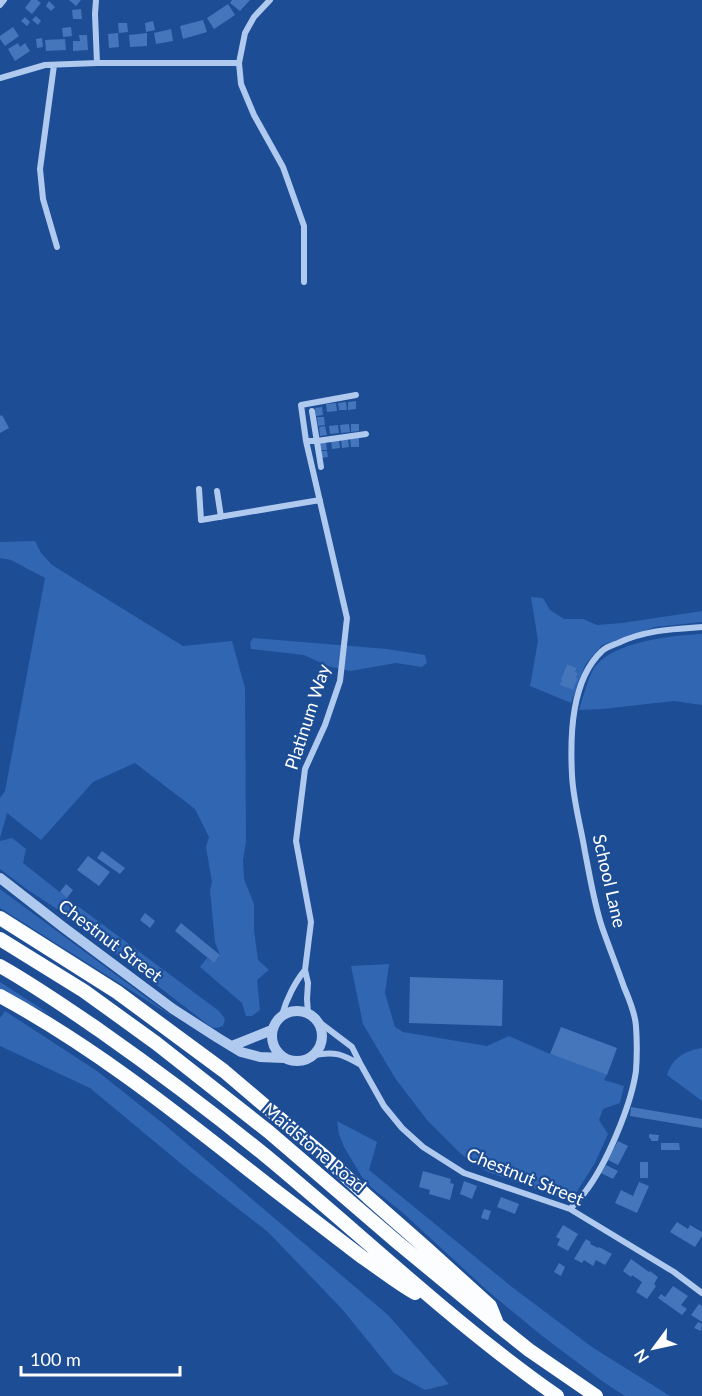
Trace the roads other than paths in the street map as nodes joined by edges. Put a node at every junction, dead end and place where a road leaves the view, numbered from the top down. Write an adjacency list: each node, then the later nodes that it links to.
1 (4, 0): 4 (street)
2 (96, 0): 5 (street)
3 (270, 0): 6 (street)
4 (0, 5)
5 (97, 63): 6 (street); 7 (street)
6 (239, 63): 10 (street)
7 (54, 64): 8 (street); 9 (street)
8 (0, 78)
9 (57, 247)
10 (304, 282)
11 (356, 395): 14 (street, Platinum Way)
12 (312, 411): 15 (street)
13 (366, 434): 15 (street)
14 (306, 441): 15 (street); 19 (street, Platinum Way)
15 (317, 441): 16 (street)
16 (321, 467)
17 (199, 489): 20 (street)
18 (218, 491): 20 (street)
19 (320, 500): 20 (street); 26 (street, Platinum Way)
20 (221, 517)
21 (702, 627): 35 (street, School Lane)
22 (0, 878): 31 (street, Chestnut Street)
23 (0, 918): 38 (highway)
24 (0, 939): 38 (highway, Maidstone Road)
25 (0, 966): 37 (highway, Maidstone Road)
26 (305, 970): 28 (street, Platinum Way); 29 (street, Platinum Way)
27 (0, 996): 37 (highway)
28 (282, 1016): 29 (street); 30 (street)
29 (312, 1016): 32 (street); 34 (street, Chestnut Street)
30 (272, 1030): 31 (street); 33 (street)
31 (232, 1046): 33 (street, Chestnut Street)
32 (314, 1055): 33 (street); 34 (street)
33 (284, 1058)
34 (361, 1065): 35 (street, Chestnut Street)
35 (570, 1209): 36 (street, Chestnut Street)
36 (702, 1293)
37 (445, 1311): 39 (highway, Maidstone Road)
38 (499, 1326): 40 (highway, Maidstone Road)
39 (557, 1396)
40 (596, 1396)

